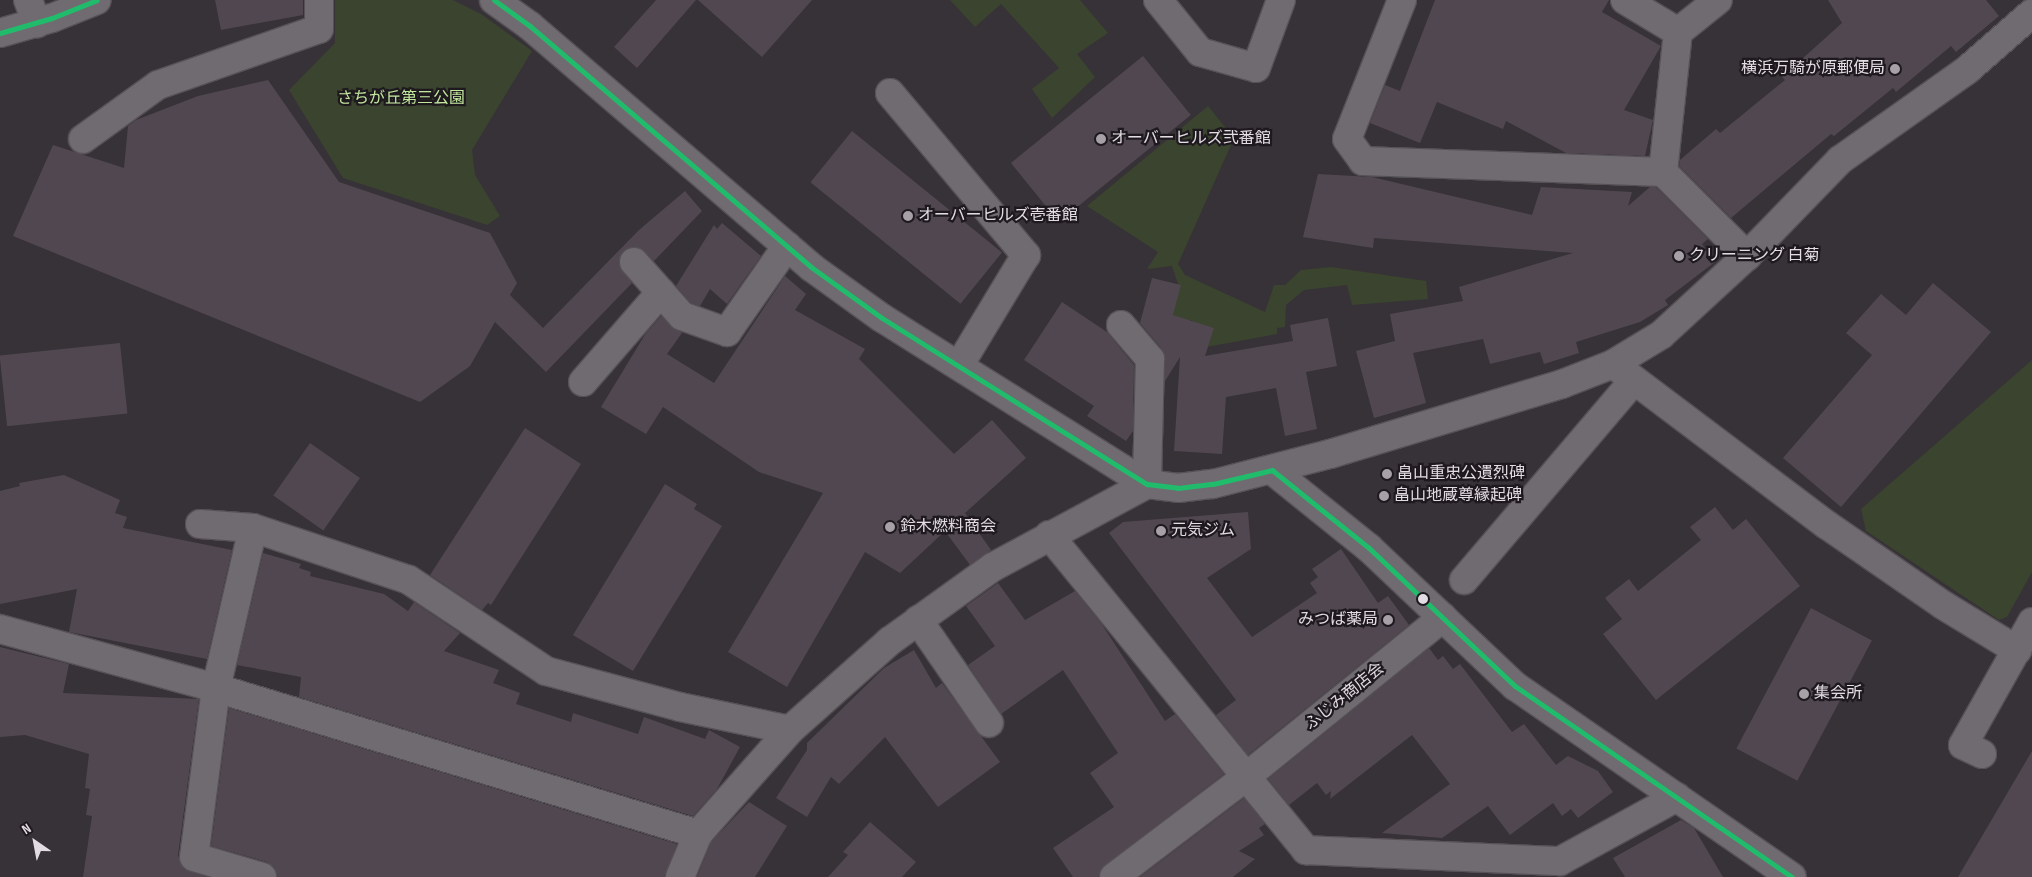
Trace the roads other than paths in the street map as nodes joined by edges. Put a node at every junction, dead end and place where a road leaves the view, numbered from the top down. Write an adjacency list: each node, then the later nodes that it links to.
1 (98, 0): 9 (street)
2 (319, 0): 14 (street)
3 (494, 0): 16 (street)
4 (1158, 0): 5 (street)
5 (1281, 0)
6 (1402, 0): 15 (street)
7 (1625, 0): 11 (street)
8 (1718, 0): 11 (street)
9 (33, 11): 12 (street)
10 (2032, 13): 17 (street)
11 (1678, 32): 15 (street)
12 (0, 34)
13 (890, 93): 21 (street)
14 (83, 139)
15 (1663, 172): 17 (street)
16 (787, 246): 19 (street); 21 (street)
17 (1747, 256): 22 (street)
18 (634, 262): 19 (street)
19 (661, 292): 23 (street)
20 (1121, 325): 25 (street)
21 (960, 364): 25 (street)
22 (1624, 372): 24 (street); 29 (street); 34 (street)
23 (583, 382)
24 (1272, 470): 25 (street); 30 (street)
25 (1147, 484): 28 (street)
26 (200, 524): 27 (street)
27 (253, 528): 35 (street); 37 (street)
28 (1049, 535): 31 (street); 39 (street)
29 (1464, 580)
30 (1443, 617): 39 (street, ふじみ商店会); 40 (street)
31 (918, 620): 36 (street); 37 (street)
32 (2032, 622): 34 (street)
33 (0, 629): 35 (street)
34 (2017, 650): 38 (street)
35 (216, 688): 41 (street); 43 (street)
36 (989, 724)
37 (790, 730): 41 (street)
38 (1982, 754)
39 (1247, 776): 42 (street); 45 (street, ふじみ商店会)
40 (1677, 797): 42 (street); 46 (street)
41 (698, 834): 44 (street)
42 (1420, 866)
43 (262, 877)
44 (680, 877)
45 (1114, 877)
46 (1792, 877)

